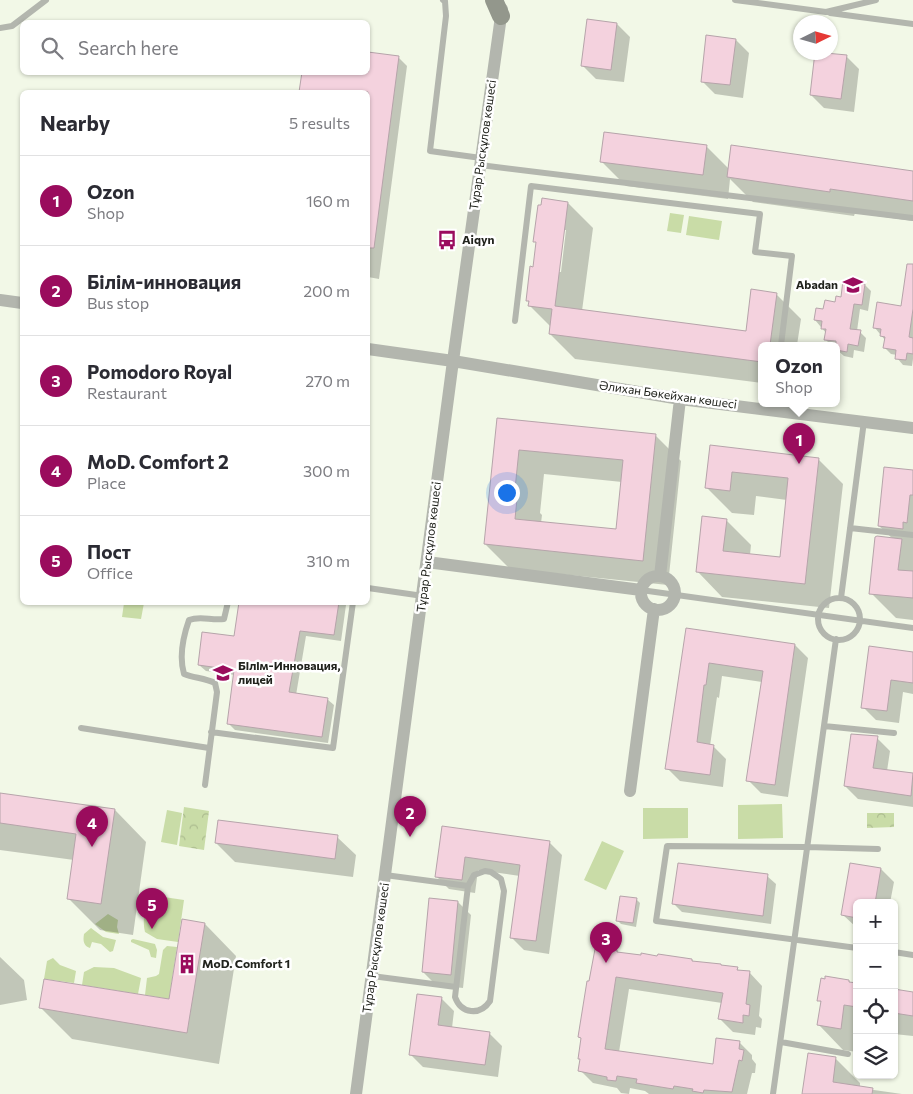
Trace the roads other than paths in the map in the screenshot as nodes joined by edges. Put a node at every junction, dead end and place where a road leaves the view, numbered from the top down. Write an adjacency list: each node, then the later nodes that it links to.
1 (46, 0): 8 (lane)
2 (442, 0): 9 (lane)
3 (735, 0): 6 (lane)
4 (876, 0): 6 (lane)
5 (499, 5): 9 (street, Тұрар Рысқұлов көшесі)
6 (826, 12): 7 (lane)
7 (913, 24)
8 (0, 28)
9 (481, 161): 10 (lane); 16 (street, Тұрар Рысқұлов көшесі)
10 (913, 218)
11 (0, 300): 12 (street)
12 (20, 303)
13 (515, 321): 14 (lane)
14 (781, 342)
15 (370, 349): 16 (street, Әлихан Бөкейхан көшесі)
16 (453, 361): 17 (street, Әлихан Бөкейхан көшесі); 24 (street, Тұрар Рысқұлов көшесі)
17 (680, 399): 18 (street, Әлихан Бөкейхан көшесі); 25 (street)
18 (758, 405)
19 (780, 407): 20 (street, Әлихан Бөкейхан көшесі)
20 (864, 421): 21 (street, Әлихан Бөкейхан көшесі); 22 (lane)
21 (913, 428)
22 (850, 528): 23 (lane); 30 (lane)
23 (913, 535)
24 (427, 562): 27 (street); 28 (street, Тұрар Рысқұлов көшесі)
25 (660, 576): 27 (street); 29 (street)
26 (370, 588): 28 (lane)
27 (641, 590): 29 (lane); 33 (street)
28 (423, 596): 47 (street, Тұрар Рысқұлов көшесі)
29 (674, 596): 33 (street); 34 (lane)
30 (841, 598): 34 (lane); 35 (lane)
31 (227, 605): 40 (lane)
32 (353, 605): 40 (lane)
33 (654, 609): 44 (street)
34 (818, 615): 35 (lane); 37 (lane)
35 (861, 621): 36 (lane); 37 (lane)
36 (913, 628)
37 (836, 640): 38 (lane)
38 (824, 726): 41 (lane); 45 (lane)
39 (81, 728): 42 (lane)
40 (211, 732): 42 (lane)
41 (894, 734)
42 (209, 748): 43 (lane)
43 (205, 785)
44 (630, 791)
45 (807, 847): 46 (lane); 49 (lane); 49 (lane)
46 (878, 849)
47 (385, 875): 48 (lane); 53 (street, Тұрар Рысқұлов көшесі)
48 (468, 886): 54 (lane); 54 (lane)
49 (795, 940): 50 (lane); 55 (lane)
50 (853, 947)
51 (898, 953): 52 (lane)
52 (913, 955)
53 (372, 976): 54 (lane); 57 (street, Тұрар Рысқұлов көшесі)
54 (456, 987)
55 (781, 1042): 56 (lane); 58 (lane)
56 (848, 1054)
57 (356, 1094)
58 (773, 1094)

